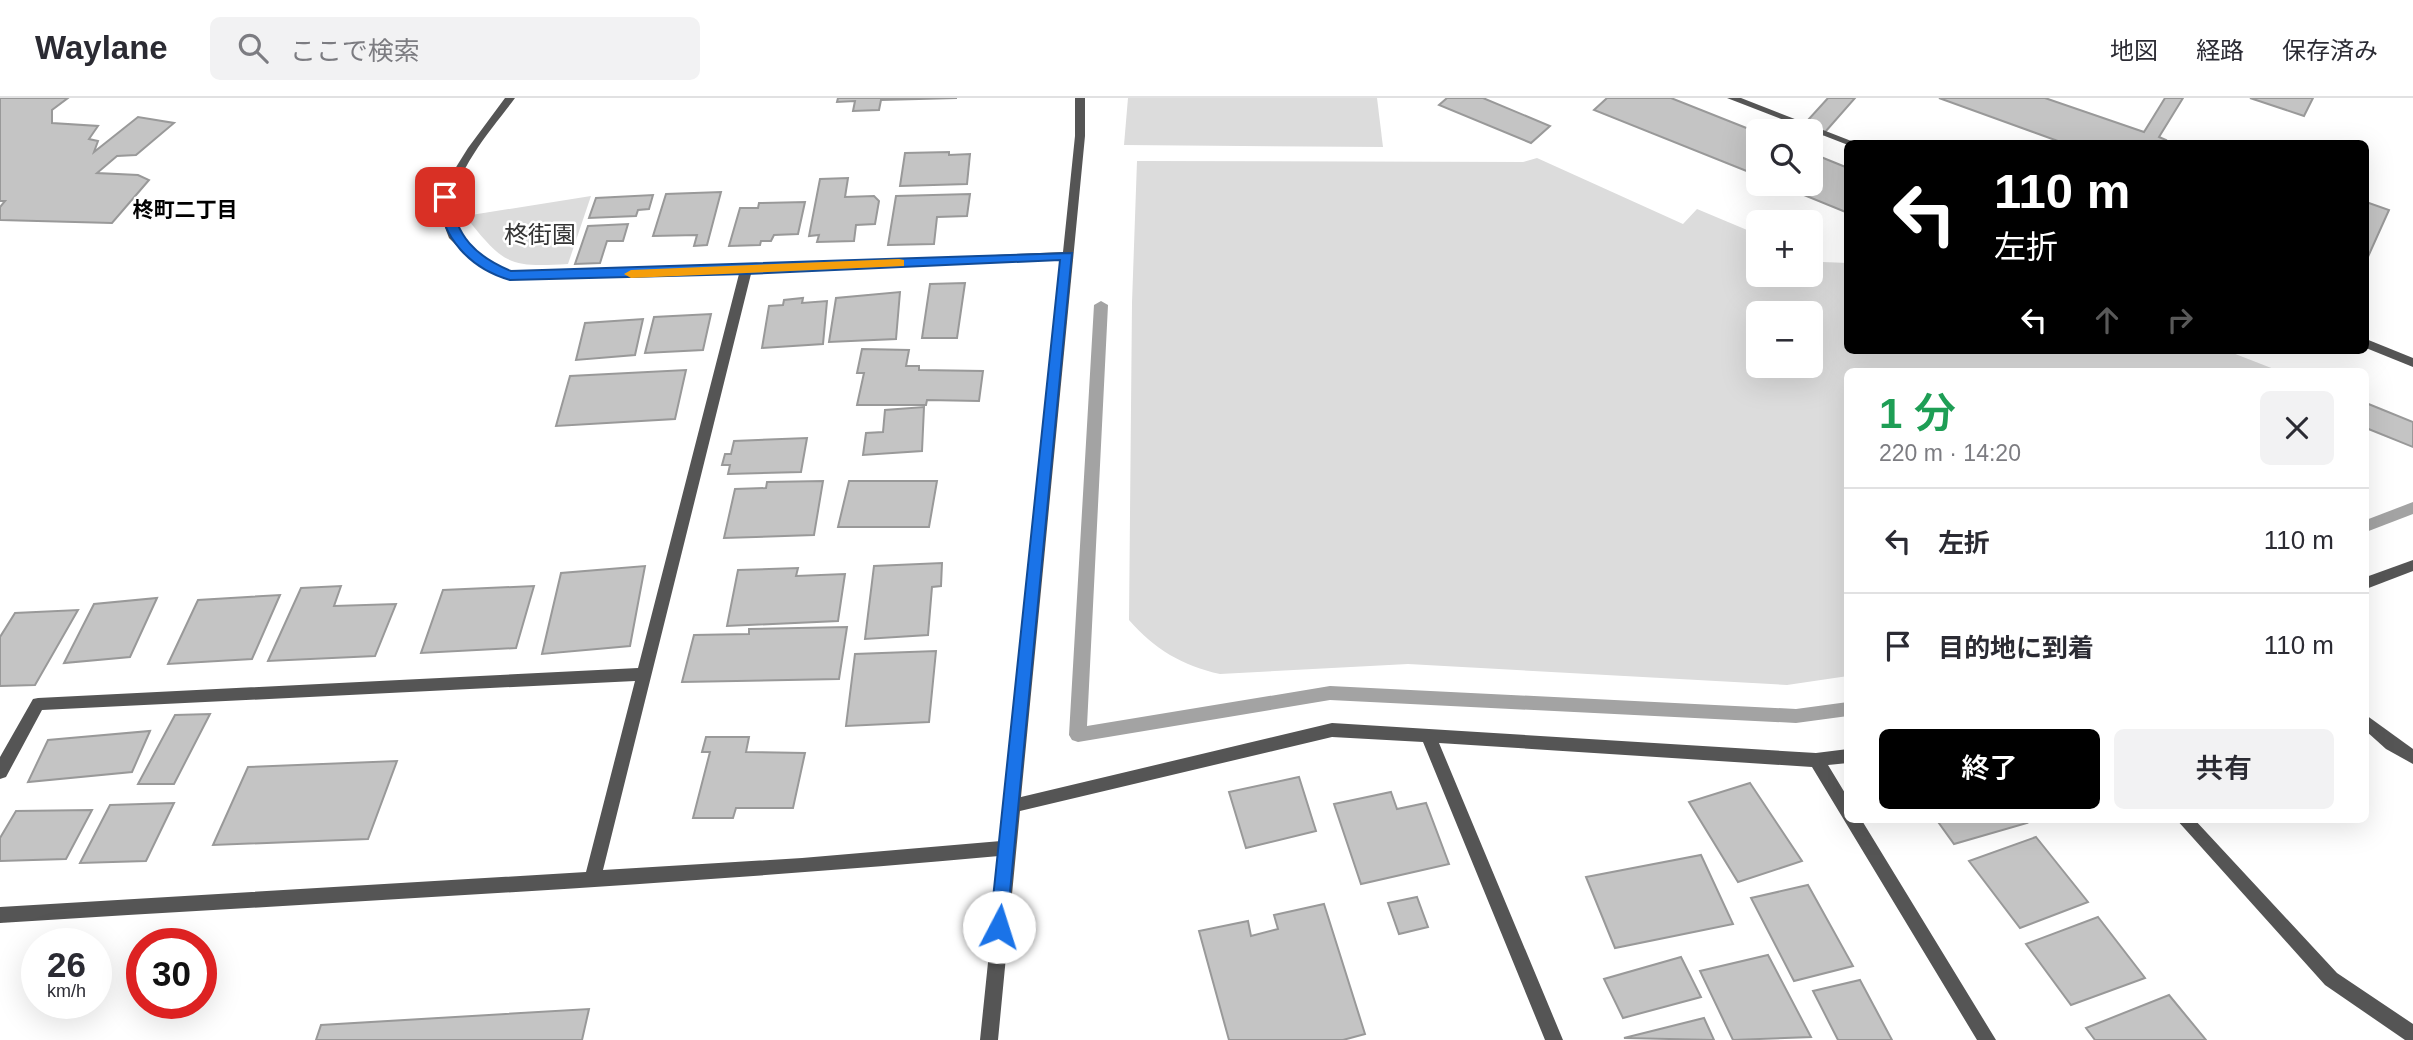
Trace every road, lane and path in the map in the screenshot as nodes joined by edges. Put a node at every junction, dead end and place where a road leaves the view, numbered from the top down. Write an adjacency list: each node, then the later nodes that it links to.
1 (510, 98): 6 (street)
2 (1080, 98): 5 (street)
3 (1732, 98): 4 (street)
4 (1844, 140)
5 (1067, 256): 6 (street); 18 (street)
6 (746, 270): 11 (street)
7 (2369, 344): 8 (street)
8 (2413, 363)
9 (2413, 565): 10 (street)
10 (2369, 582)
11 (645, 674): 17 (street); 23 (street)
12 (2369, 725): 15 (street)
13 (1429, 736): 16 (street); 18 (street); 27 (street)
14 (1844, 756): 16 (street)
15 (2413, 757)
16 (1816, 760): 19 (street)
17 (0, 772)
18 (1013, 806): 22 (street)
19 (1844, 806)
20 (1854, 823): 28 (street)
21 (2188, 823): 25 (street)
22 (1007, 848): 23 (street); 26 (street)
23 (592, 880): 24 (street)
24 (0, 915)
25 (2413, 1035)
26 (989, 1040)
27 (1555, 1040)
28 (1987, 1040)

